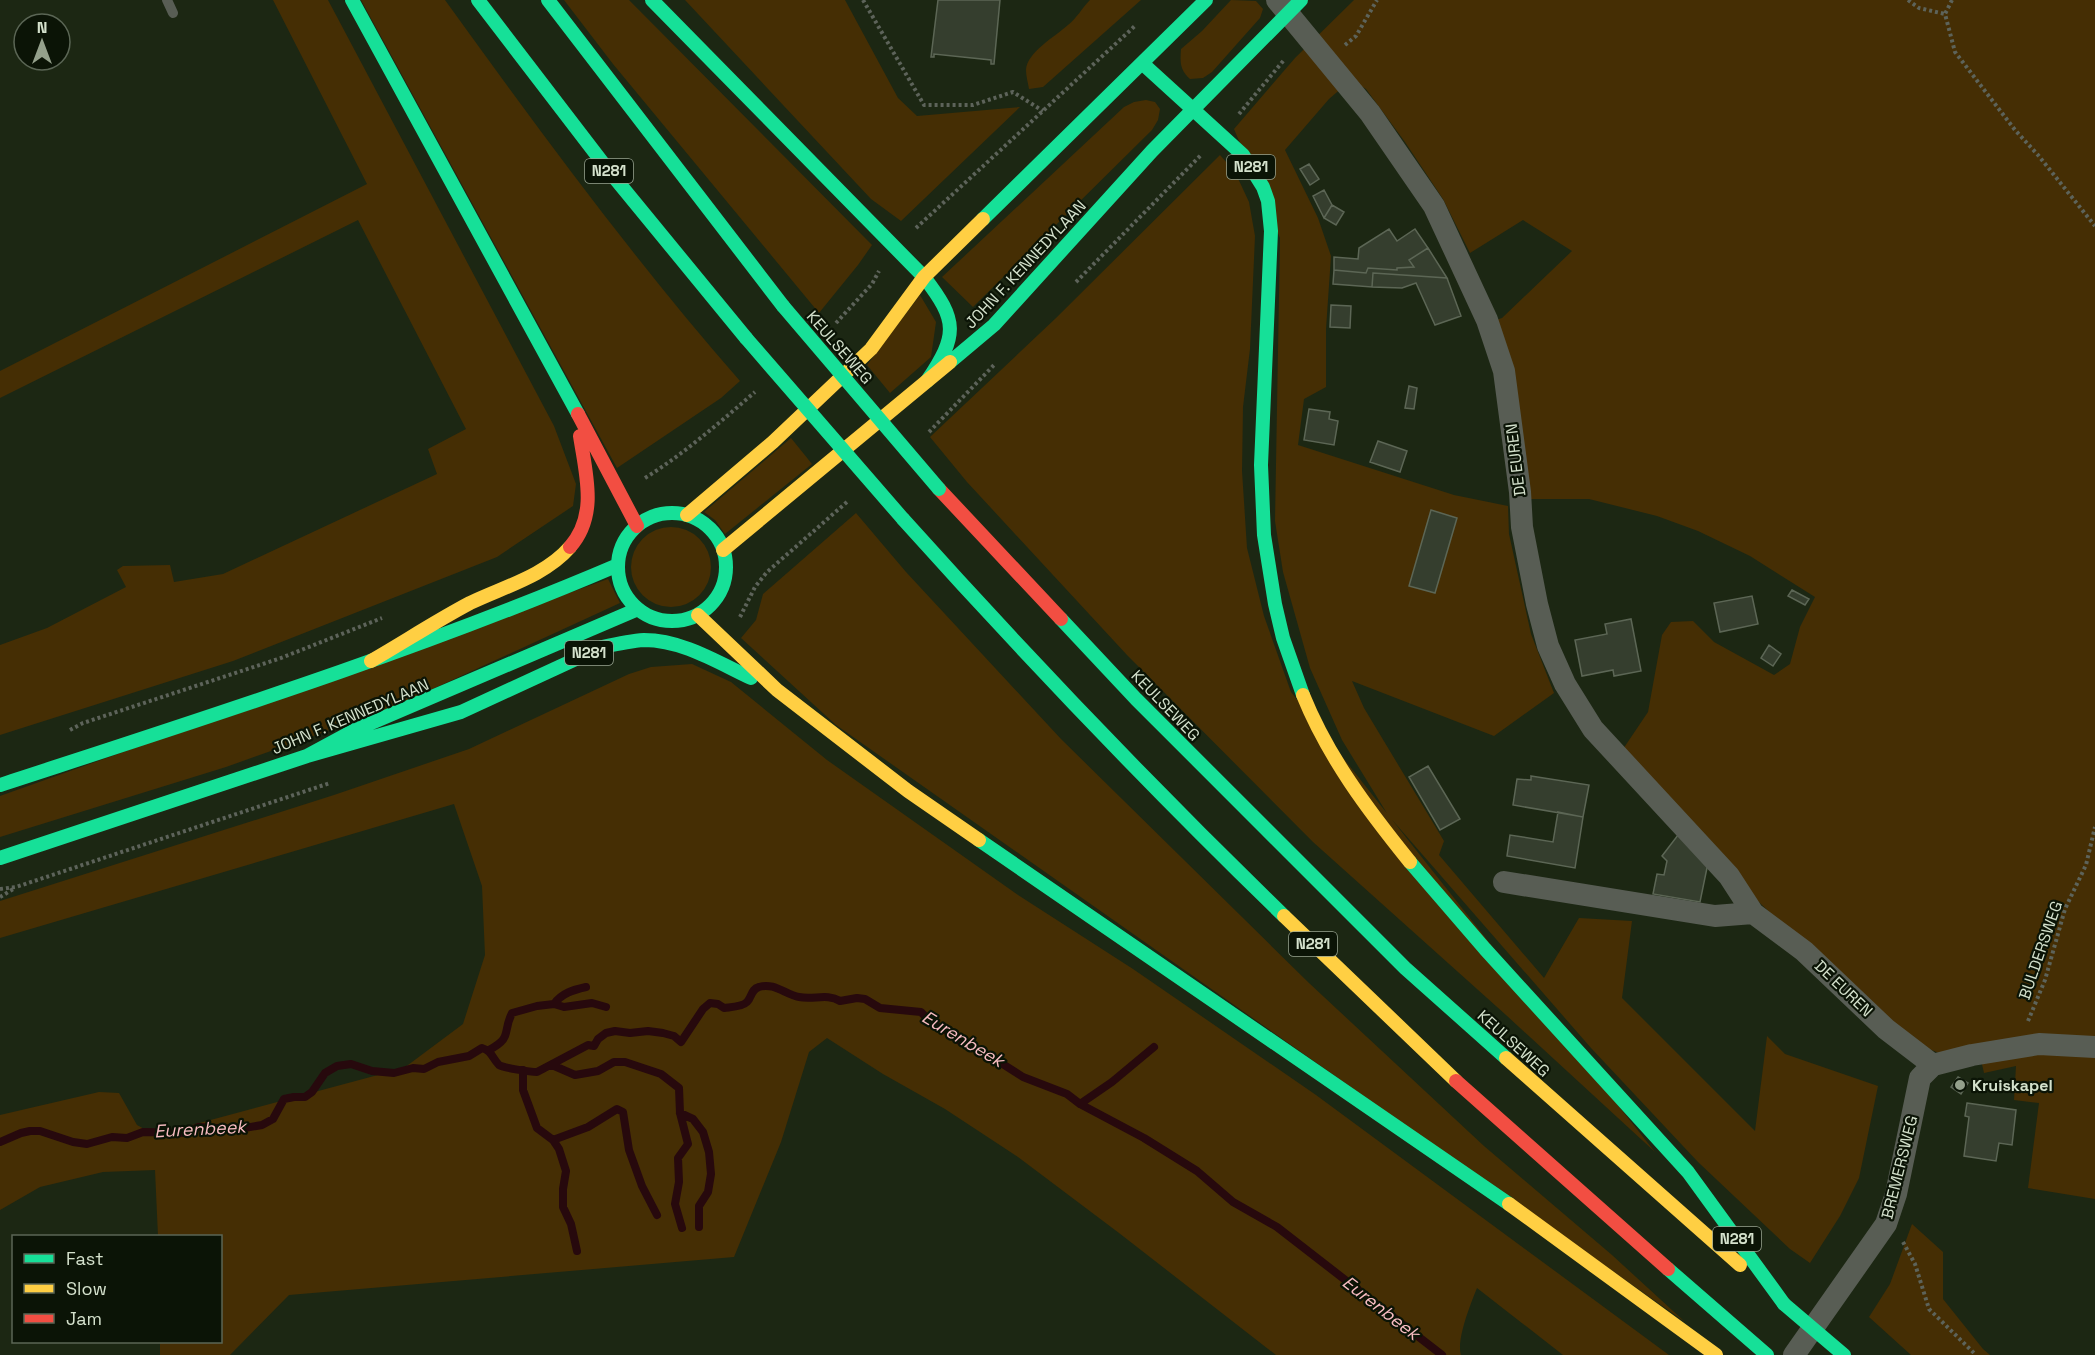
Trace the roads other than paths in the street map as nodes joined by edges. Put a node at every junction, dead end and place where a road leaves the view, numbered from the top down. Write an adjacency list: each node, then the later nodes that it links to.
1 (167, 0): 8 (lane)
2 (352, 0): 13 (main road)
3 (478, 0): 31 (main road, N281, bridge)
4 (548, 0): 29 (main road, KEULSEWEG / N281, bridge)
5 (652, 0): 11 (main road)
6 (1206, 0): 9 (main road)
7 (1288, 4): 10 (main road, JOHN F. KENNEDYLAAN); 26 (street, DE EUREN)
8 (174, 12)
9 (1142, 63): 10 (main road, N281); 11 (main road)
10 (1193, 110): 12 (main road, JOHN F. KENNEDYLAAN); 29 (main road, N281)
11 (924, 277): 12 (main road); 14 (main road)
12 (927, 381): 16 (main road, JOHN F. KENNEDYLAAN)
13 (578, 416): 15 (main road); 20 (main road)
14 (687, 515): 15 (main road); 16 (main road)
15 (636, 526): 17 (main road)
16 (723, 550): 19 (main road)
17 (618, 565): 18 (main road); 20 (main road)
18 (638, 609): 19 (main road); 22 (main road, JOHN F. KENNEDYLAAN)
19 (698, 615): 21 (main road, N281)
20 (371, 661): 23 (main road)
21 (777, 690): 22 (main road, N281); 30 (main road, N281)
22 (307, 756): 24 (main road, JOHN F. KENNEDYLAAN)
23 (0, 784)
24 (0, 858)
25 (1504, 882): 26 (street)
26 (1753, 913): 28 (street, DE EUREN)
27 (2095, 1047): 28 (street)
28 (1933, 1065): 32 (street, BREMERSWEG)
29 (1784, 1304): 33 (main road, KEULSEWEG / N281, bridge)
30 (1716, 1355)
31 (1767, 1355)
32 (1794, 1355)
33 (1844, 1355)

